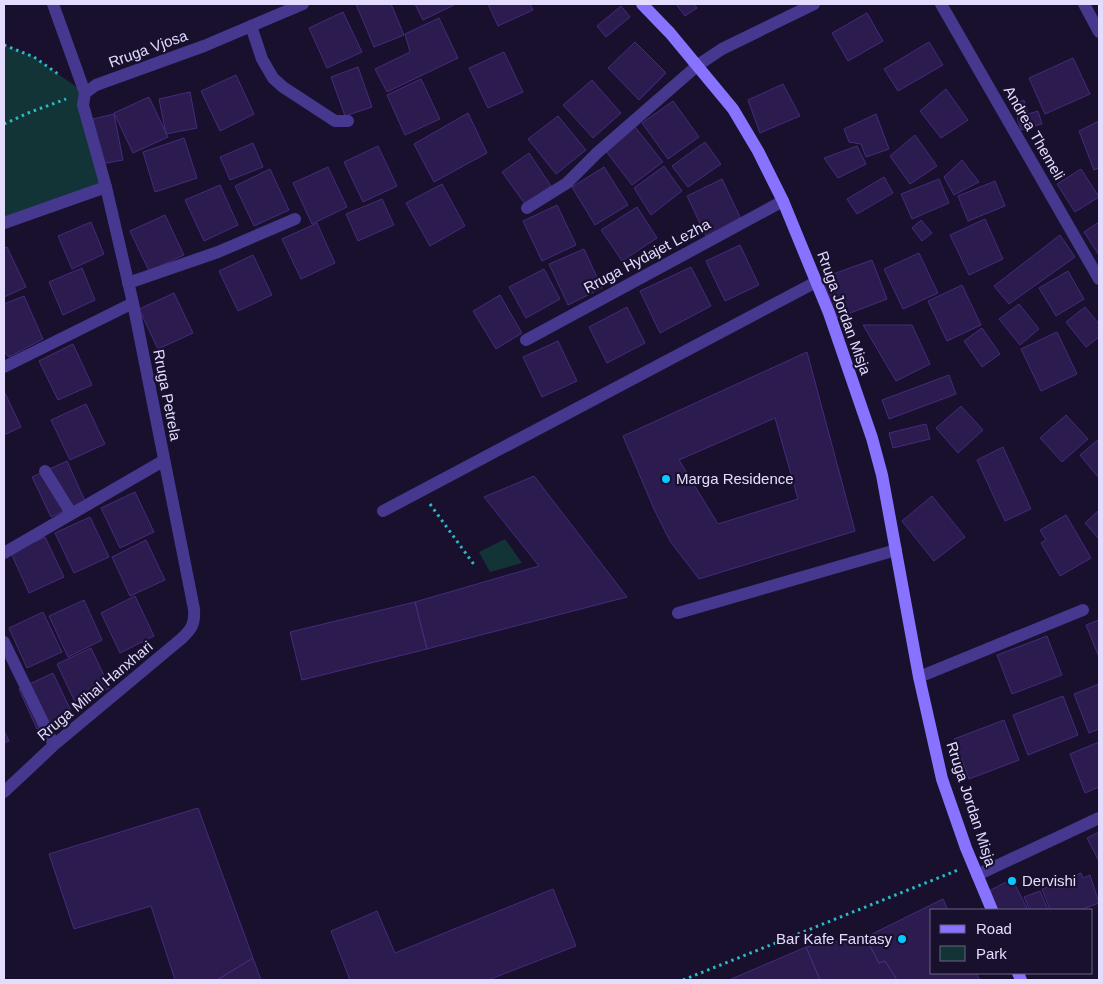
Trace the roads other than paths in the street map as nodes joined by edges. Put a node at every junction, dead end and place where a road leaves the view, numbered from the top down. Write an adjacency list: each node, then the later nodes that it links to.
1 (53, 4): 10 (street, Rruga Petrela)
2 (303, 4): 7 (street, Rruga Vjosa)
3 (643, 4): 9 (street, Rruga Jordan Misja)
4 (814, 4): 9 (street)
5 (941, 4): 17 (street, Andrea Themeli)
6 (1084, 4): 8 (street)
7 (251, 26): 10 (street, Rruga Vjosa); 11 (street)
8 (1099, 32)
9 (698, 65): 13 (street, Rruga Jordan Misja); 14 (street)
10 (85, 93): 12 (street, Rruga Petrela)
11 (348, 120)
12 (106, 187): 16 (street); 20 (street, Rruga Petrela)
13 (782, 201): 19 (street, Rruga Jordan Misja); 22 (street, Rruga Hydajet Lezha)
14 (527, 208)
15 (295, 219): 20 (street)
16 (4, 223)
17 (1096, 265): 18 (street, Andrea Themeli)
18 (1099, 278)
19 (816, 282): 26 (street); 28 (street, Rruga Jordan Misja)
20 (128, 283): 21 (street, Rruga Petrela)
21 (133, 303): 23 (street); 24 (street, Rruga Petrela)
22 (526, 340)
23 (4, 367)
24 (163, 461): 27 (street); 30 (street, Rruga Petrela)
25 (44, 471): 27 (street)
26 (382, 511)
27 (71, 513): 29 (street)
28 (896, 550): 32 (street); 34 (street, Rruga Jordan Misja)
29 (4, 553)
30 (194, 609): 35 (street, Rruga Mihal Hanxhari)
31 (1083, 610): 34 (street)
32 (678, 613)
33 (4, 642): 35 (street)
34 (919, 677): 38 (street, Rruga Jordan Misja)
35 (54, 745): 36 (street, Rruga Mihal Hanxhari)
36 (4, 792)
37 (1099, 818): 38 (street)
38 (974, 869): 39 (street, Rruga Jordan Misja)
39 (992, 909)

